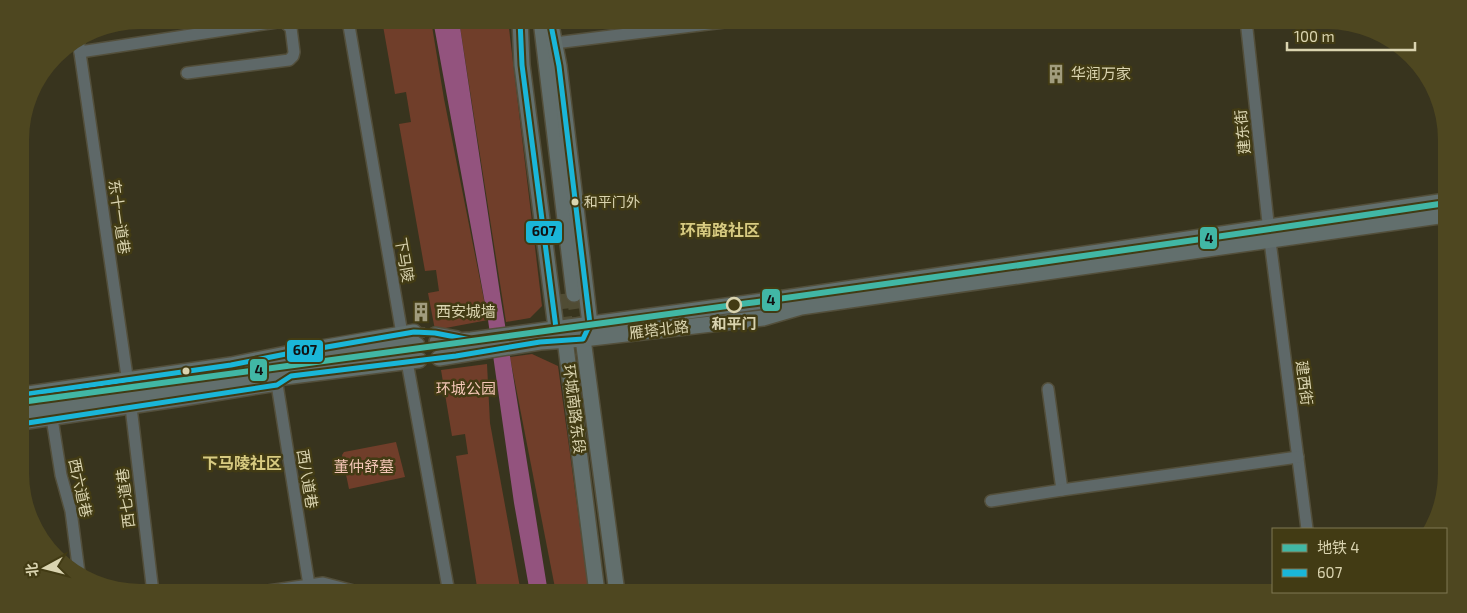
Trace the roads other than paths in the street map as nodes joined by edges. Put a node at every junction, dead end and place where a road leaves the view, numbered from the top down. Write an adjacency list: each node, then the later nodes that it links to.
1 (231, 29): 12 (street)
2 (291, 29): 13 (street)
3 (350, 29): 22 (street, 下马陵)
4 (520, 29): 18 (main road, 环城南路东段)
5 (528, 29): 6 (main road)
6 (542, 29)
7 (552, 29): 10 (main road)
8 (668, 29): 10 (street)
9 (1247, 29): 16 (street, 建东街)
10 (555, 43): 17 (main road)
11 (79, 46): 12 (street, 东十一道巷)
12 (80, 52): 27 (street, 东十一道巷)
13 (187, 73)
14 (1438, 203): 16 (main road, 雁塔北路)
15 (1438, 216): 16 (main road, 雁塔北路)
16 (1270, 234): 17 (main road, 雁塔北路); 20 (main road, 雁塔北路); 32 (street, 建西街)
17 (590, 324): 18 (main road, 雁塔北路); 20 (main road)
18 (560, 334): 20 (main road, 雁塔北路); 21 (main road); 40 (main road, 环城南路东段)
19 (436, 338): 21 (main road)
20 (583, 339): 41 (main road, 环城南路东段)
21 (473, 346): 23 (main road)
22 (410, 347): 24 (main road); 27 (main road); 39 (street, 下马陵)
23 (439, 358)
24 (282, 380): 27 (main road); 38 (street, 西八道巷)
25 (1048, 389): 33 (street)
26 (29, 394): 27 (main road)
27 (129, 394): 28 (main road); 30 (main road); 37 (street, 西七道巷)
28 (29, 403)
29 (29, 414): 30 (main road)
30 (52, 414): 31 (street); 36 (street, 西六道巷)
31 (29, 421)
32 (1298, 457): 33 (street); 35 (street, 建西街)
33 (1062, 490): 34 (street)
34 (991, 501)
35 (1307, 528)
36 (78, 566)
37 (152, 584)
38 (308, 584)
39 (448, 584)
40 (596, 584)
41 (616, 584)

